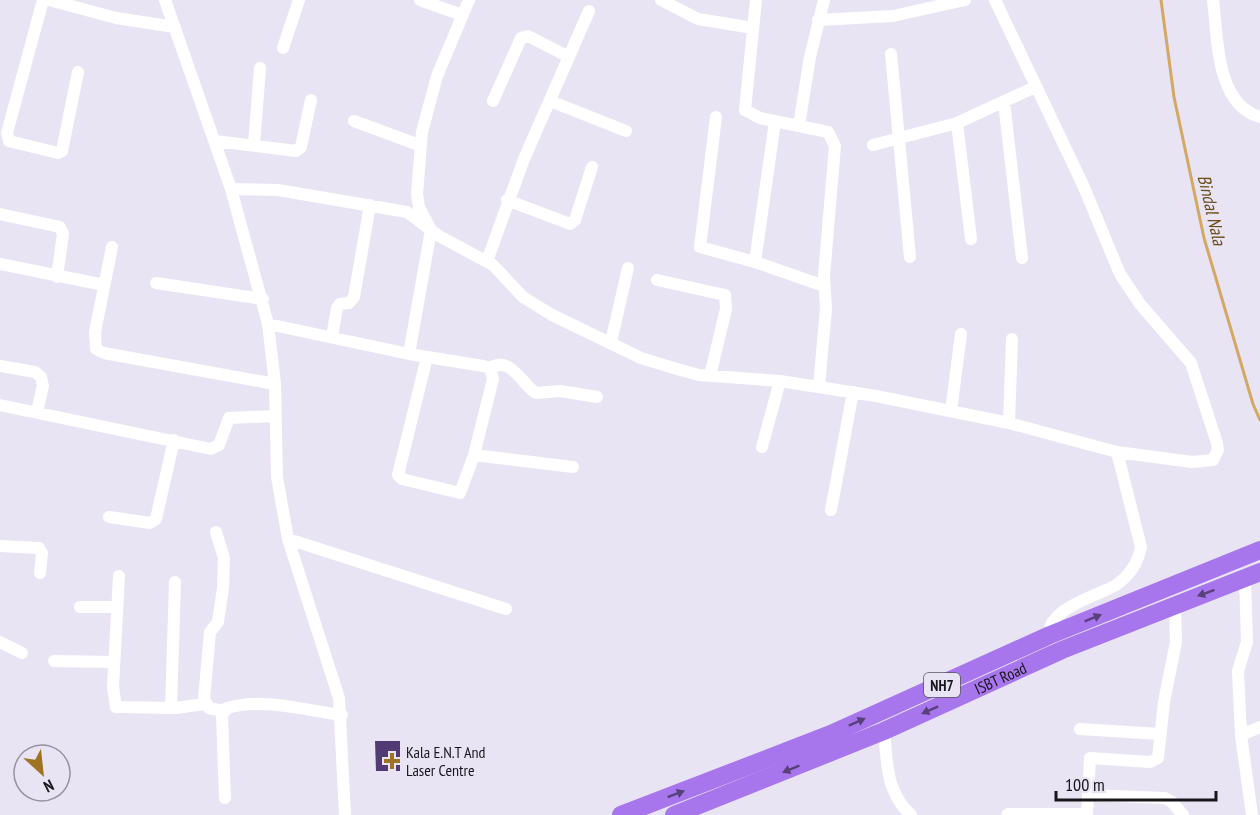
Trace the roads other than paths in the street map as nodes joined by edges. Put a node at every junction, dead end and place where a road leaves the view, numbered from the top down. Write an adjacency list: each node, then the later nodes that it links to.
1 (43, 0): 22 (street)
2 (49, 0): 16 (street)
3 (165, 0): 16 (street)
4 (299, 0): 18 (street)
5 (420, 0): 14 (street)
6 (469, 0): 14 (street)
7 (662, 0): 17 (street)
8 (756, 0): 17 (street)
9 (824, 0): 15 (street)
10 (964, 0): 15 (street)
11 (1213, 0): 29 (street)
12 (998, 1): 23 (street)
13 (589, 11): 20 (street)
14 (462, 15): 38 (street)
15 (818, 20): 33 (street)
16 (175, 27): 36 (street)
17 (753, 28): 31 (street)
18 (283, 48)
19 (891, 54): 35 (street)
20 (569, 57): 25 (street); 26 (street)
21 (260, 68): 37 (street)
22 (78, 72)
23 (1035, 87): 27 (street); 82 (street)
24 (311, 100): 37 (street)
25 (493, 101)
26 (550, 101): 34 (street); 42 (street)
27 (1004, 102): 32 (street); 49 (street)
28 (716, 117): 51 (street)
29 (1260, 117)
30 (354, 121): 38 (street)
31 (775, 122): 33 (street); 51 (street)
32 (957, 123): 35 (street); 46 (street)
33 (799, 125): 58 (street)
34 (626, 130)
35 (901, 138): 39 (street); 48 (street)
36 (215, 141): 37 (street); 41 (street)
37 (254, 145)
38 (420, 145): 45 (street)
39 (873, 145)
40 (592, 167): 42 (street)
41 (231, 189): 43 (street); 59 (street)
42 (507, 200): 50 (street)
43 (370, 205): 45 (street); 62 (street)
44 (0, 214): 54 (street)
45 (431, 230): 50 (street); 65 (street)
46 (971, 239)
47 (112, 247): 57 (street)
48 (910, 257)
49 (1022, 258)
50 (487, 261): 64 (street)
51 (755, 262): 58 (street)
52 (0, 264): 54 (street)
53 (628, 268): 64 (street)
54 (57, 277): 57 (street)
55 (657, 280): 69 (street)
56 (156, 283): 59 (street)
57 (105, 285): 71 (street)
58 (824, 286): 72 (street)
59 (263, 299): 60 (street)
60 (268, 324): 62 (street); 71 (street)
61 (961, 334): 77 (street)
62 (332, 337): 65 (street)
63 (1012, 339): 79 (street)
64 (611, 342): 69 (street)
65 (409, 354): 66 (street)
66 (427, 357): 68 (street); 83 (street)
67 (0, 366): 76 (street)
68 (490, 368): 74 (street); 83 (street)
69 (710, 376): 70 (street)
70 (780, 381): 72 (street); 81 (street)
71 (275, 384): 78 (street)
72 (819, 386): 73 (street)
73 (854, 392): 77 (street); 85 (street)
74 (597, 397)
75 (0, 405): 76 (street)
76 (37, 411): 80 (street)
77 (951, 411): 79 (street)
78 (275, 416): 80 (street); 88 (street)
79 (1009, 423): 82 (street)
80 (174, 440): 86 (street)
81 (762, 447)
82 (1117, 452): 99 (street)
83 (474, 455): 84 (street)
84 (573, 467)
85 (831, 510)
86 (109, 517)
87 (216, 532): 105 (street)
88 (288, 539): 98 (street); 108 (street)
89 (0, 546): 91 (street)
90 (1260, 550): 99 (highway, NH7, one-way to 90)
91 (40, 573)
92 (1256, 575): 95 (highway, ISBT Road / NH7, one-way to 95); 113 (street)
93 (118, 576): 96 (street)
94 (175, 582): 106 (street)
95 (1175, 605): 101 (highway, ISBT Road / NH7); 112 (street)
96 (117, 606): 97 (street); 104 (street)
97 (80, 608)
98 (506, 609)
99 (1050, 635): 101 (street); 120 (highway, NH7, one-way to 99)
100 (0, 642): 102 (street)
101 (1058, 652): 111 (highway, ISBT Road / NH7, one-way to 111)
102 (22, 653)
103 (54, 661): 104 (street)
104 (114, 662): 106 (street)
105 (205, 704): 106 (street); 107 (street)
106 (171, 708)
107 (224, 711): 108 (street); 115 (street)
108 (342, 715): 119 (street)
109 (1260, 727): 113 (street)
110 (1080, 729): 112 (street)
111 (884, 731): 121 (highway, ISBT Road / NH7, one-way to 121); 122 (street)
112 (1160, 734): 114 (street)
113 (1241, 735): 116 (street)
114 (1088, 795): 118 (street); 123 (street)
115 (225, 798)
116 (1254, 807)
117 (1008, 814): 118 (street)
118 (1087, 814)
119 (345, 815)
120 (621, 815)
121 (674, 815)
122 (911, 815)
123 (1183, 815)

